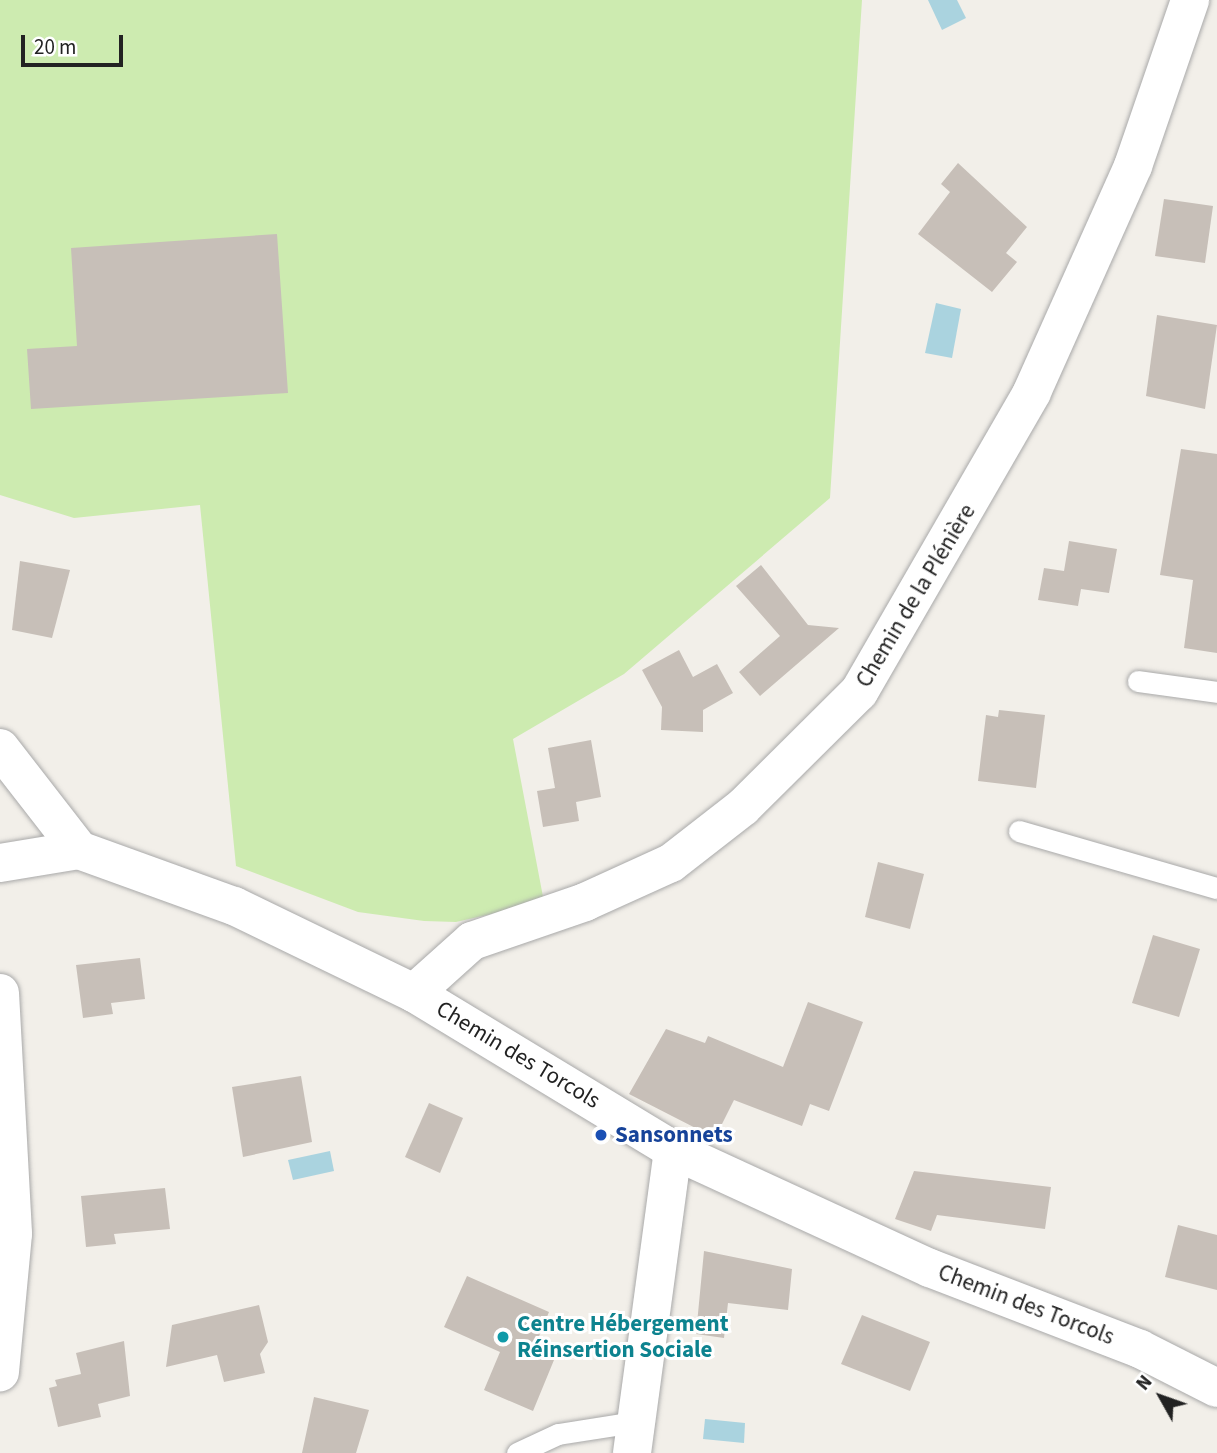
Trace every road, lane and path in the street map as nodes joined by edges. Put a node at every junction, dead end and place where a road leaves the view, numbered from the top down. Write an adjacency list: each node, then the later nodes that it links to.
1 (1191, 0): 10 (street, Chemin de la Plénière)
2 (1139, 681): 3 (lane)
3 (1217, 692)
4 (0, 748): 6 (street)
5 (1019, 831): 8 (lane)
6 (79, 850): 7 (street, Chemin des Torcols); 10 (street, Chemin des Torcols)
7 (0, 863)
8 (1217, 888)
9 (0, 993): 12 (street)
10 (414, 993): 11 (street, Chemin des Torcols)
11 (673, 1150): 13 (street, Chemin des Torcols); 14 (street)
12 (0, 1372)
13 (1217, 1388)
14 (634, 1437): 15 (lane)
15 (517, 1453)

